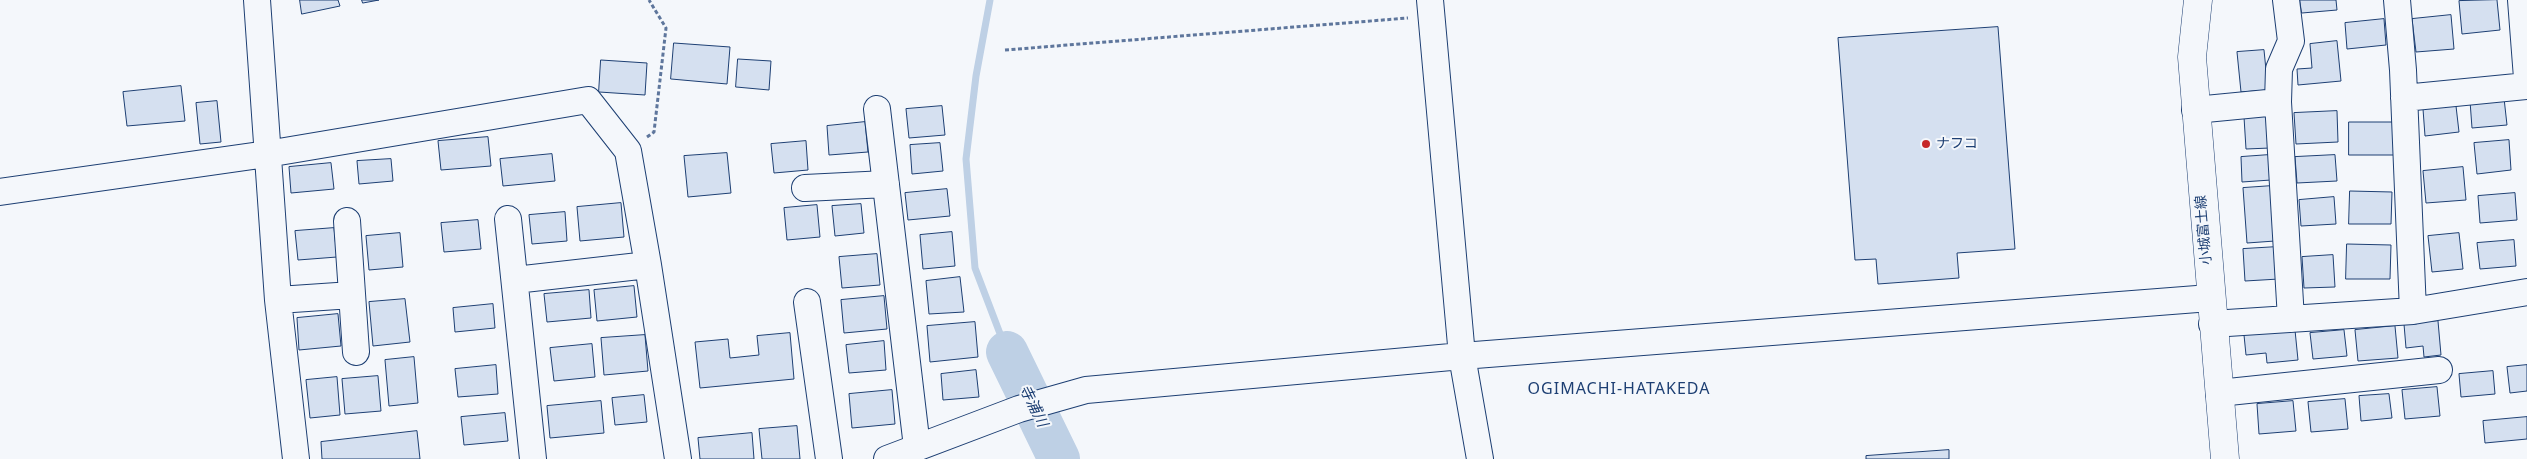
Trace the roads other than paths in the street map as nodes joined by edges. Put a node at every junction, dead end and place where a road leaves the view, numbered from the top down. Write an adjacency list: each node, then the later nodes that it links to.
1 (257, 0): 13 (street)
2 (2198, 0): 12 (main road, 小城富士線)
3 (2286, 0): 10 (street)
4 (2397, 0): 9 (street)
5 (2521, 0): 7 (street)
6 (1431, 8): 29 (street)
7 (2527, 78)
8 (2527, 86): 9 (street)
9 (2404, 98): 26 (street)
10 (2278, 102): 12 (street); 27 (street)
11 (877, 109): 14 (street)
12 (2195, 110): 25 (main road, 小城富士線)
13 (267, 154): 16 (street); 19 (street); 23 (street)
14 (886, 184): 15 (street); 32 (street)
15 (805, 188)
16 (0, 192)
17 (508, 219): 20 (street)
18 (347, 221): 22 (street)
19 (648, 265): 20 (street); 35 (street)
20 (515, 280): 34 (street)
21 (2527, 292): 26 (street)
22 (352, 295): 23 (street); 28 (street)
23 (278, 300): 33 (street)
24 (807, 302): 36 (street)
25 (2211, 311): 27 (street); 29 (street); 31 (main road, 小城富士線)
26 (2413, 311): 27 (street)
27 (2291, 319)
28 (356, 352)
29 (1462, 356): 32 (street); 38 (street)
30 (2439, 370): 31 (street)
31 (2219, 393): 39 (main road, 小城富士線)
32 (918, 447): 37 (street)
33 (296, 459)
34 (533, 459)
35 (678, 459)
36 (829, 459)
37 (887, 459)
38 (1480, 459)
39 (2225, 459)

